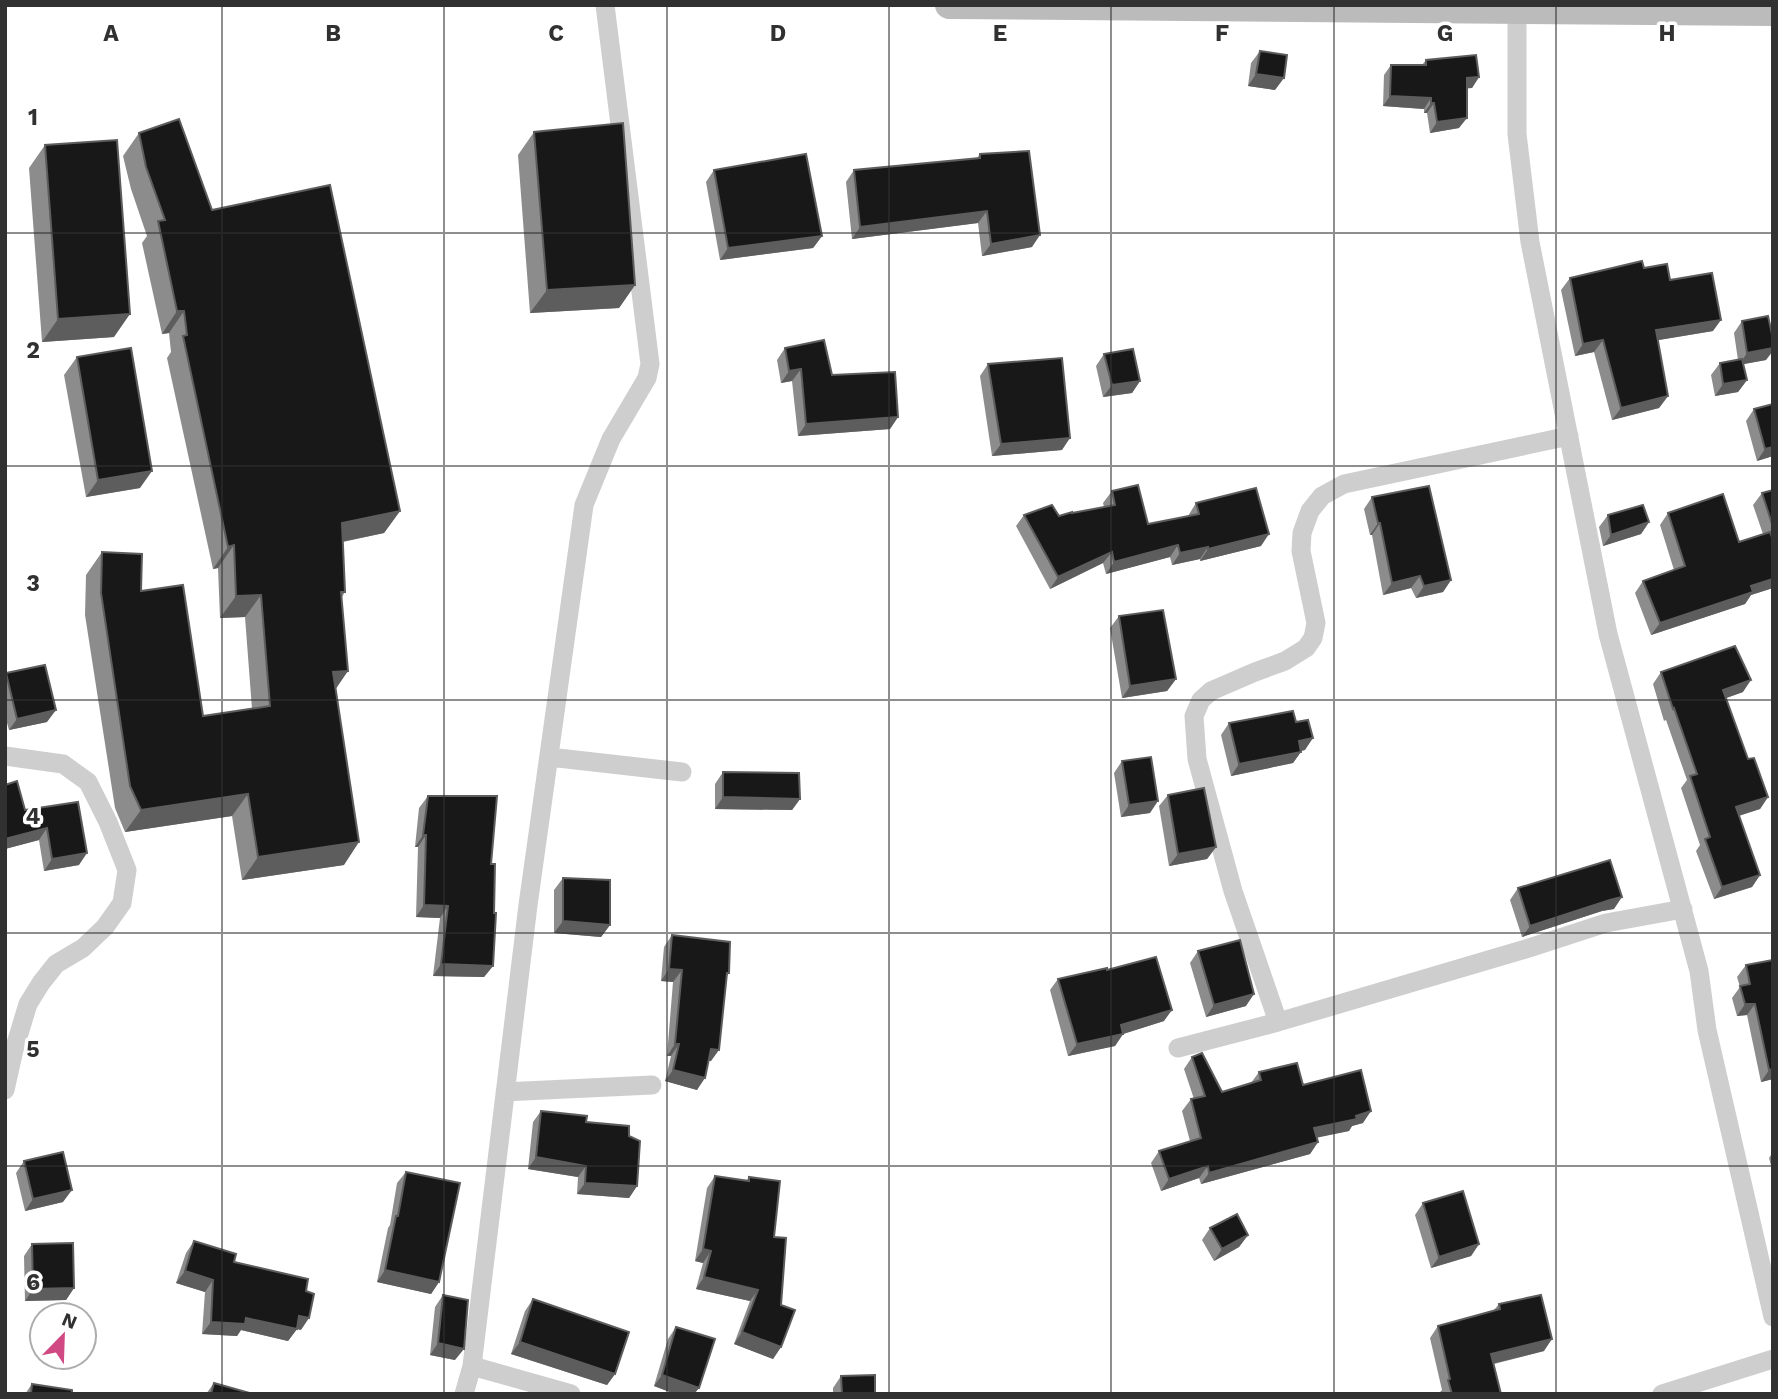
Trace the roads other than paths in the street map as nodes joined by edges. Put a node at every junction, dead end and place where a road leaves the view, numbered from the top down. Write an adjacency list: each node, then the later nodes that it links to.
1 (605, 5): 8 (street)
2 (949, 5): 3 (main road)
3 (1283, 7): 4 (main road)
4 (1517, 9): 5 (main road); 6 (street)
5 (1773, 12)
6 (1569, 436): 10 (street); 11 (street)
7 (5, 756): 14 (street)
8 (549, 758): 9 (street); 15 (street)
9 (682, 772)
10 (1683, 909): 11 (street); 16 (street)
11 (1278, 1022): 12 (street)
12 (1178, 1048)
13 (652, 1086): 15 (street)
14 (5, 1090)
15 (505, 1092): 18 (street)
16 (1773, 1317)
17 (1773, 1359): 21 (street)
18 (472, 1366): 19 (street); 20 (street)
19 (464, 1394)
20 (571, 1394)
21 (1662, 1394)

